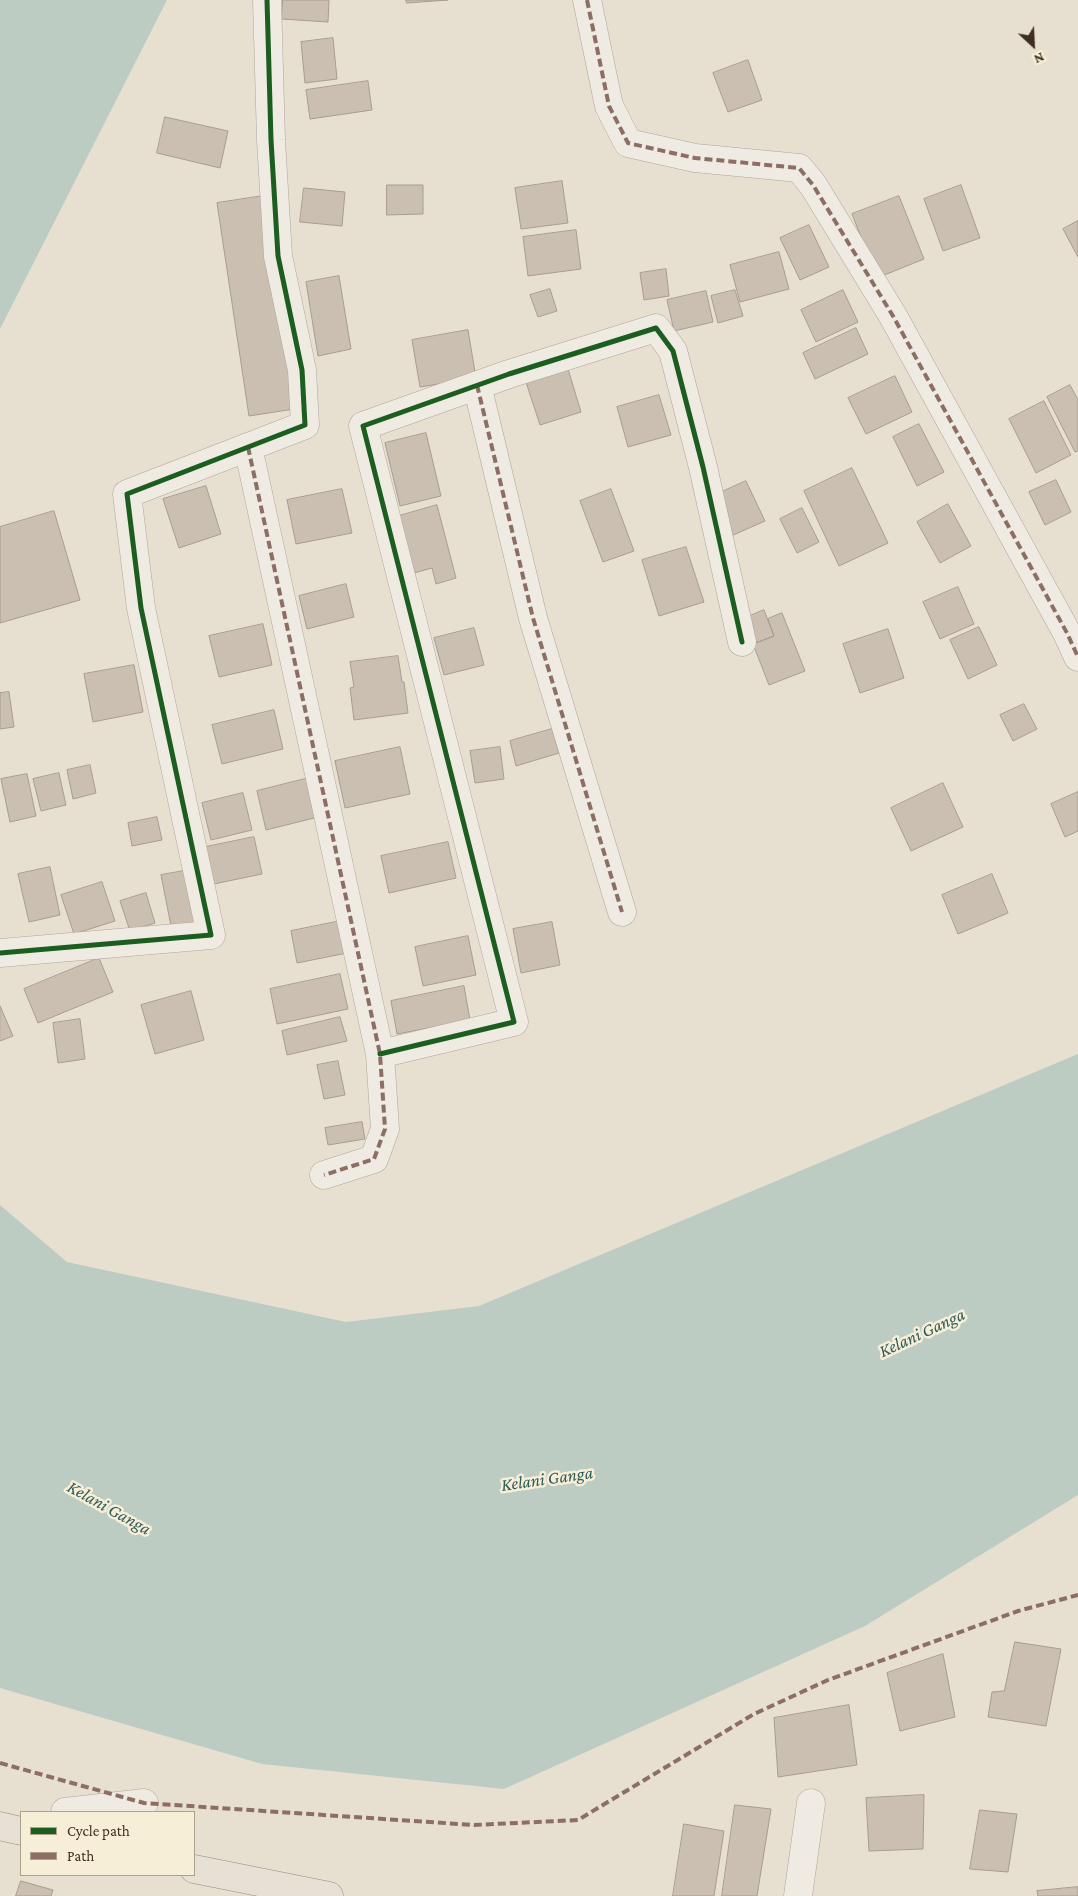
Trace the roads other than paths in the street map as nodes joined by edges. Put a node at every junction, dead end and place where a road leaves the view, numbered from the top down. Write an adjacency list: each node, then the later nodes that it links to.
1 (267, 0): 4 (street)
2 (587, 0): 6 (street)
3 (477, 386): 5 (street); 7 (street); 9 (street)
4 (248, 447): 8 (street); 9 (street)
5 (742, 642)
6 (1078, 657)
7 (622, 912)
8 (0, 953)
9 (380, 1054): 10 (street)
10 (324, 1175)
11 (144, 1803): 13 (street)
12 (811, 1803): 20 (street)
13 (74, 1811)
14 (20, 1817): 15 (street)
15 (0, 1820)
16 (0, 1826): 17 (main road)
17 (20, 1831)
18 (195, 1869): 19 (main road)
19 (329, 1896)
20 (798, 1896)

